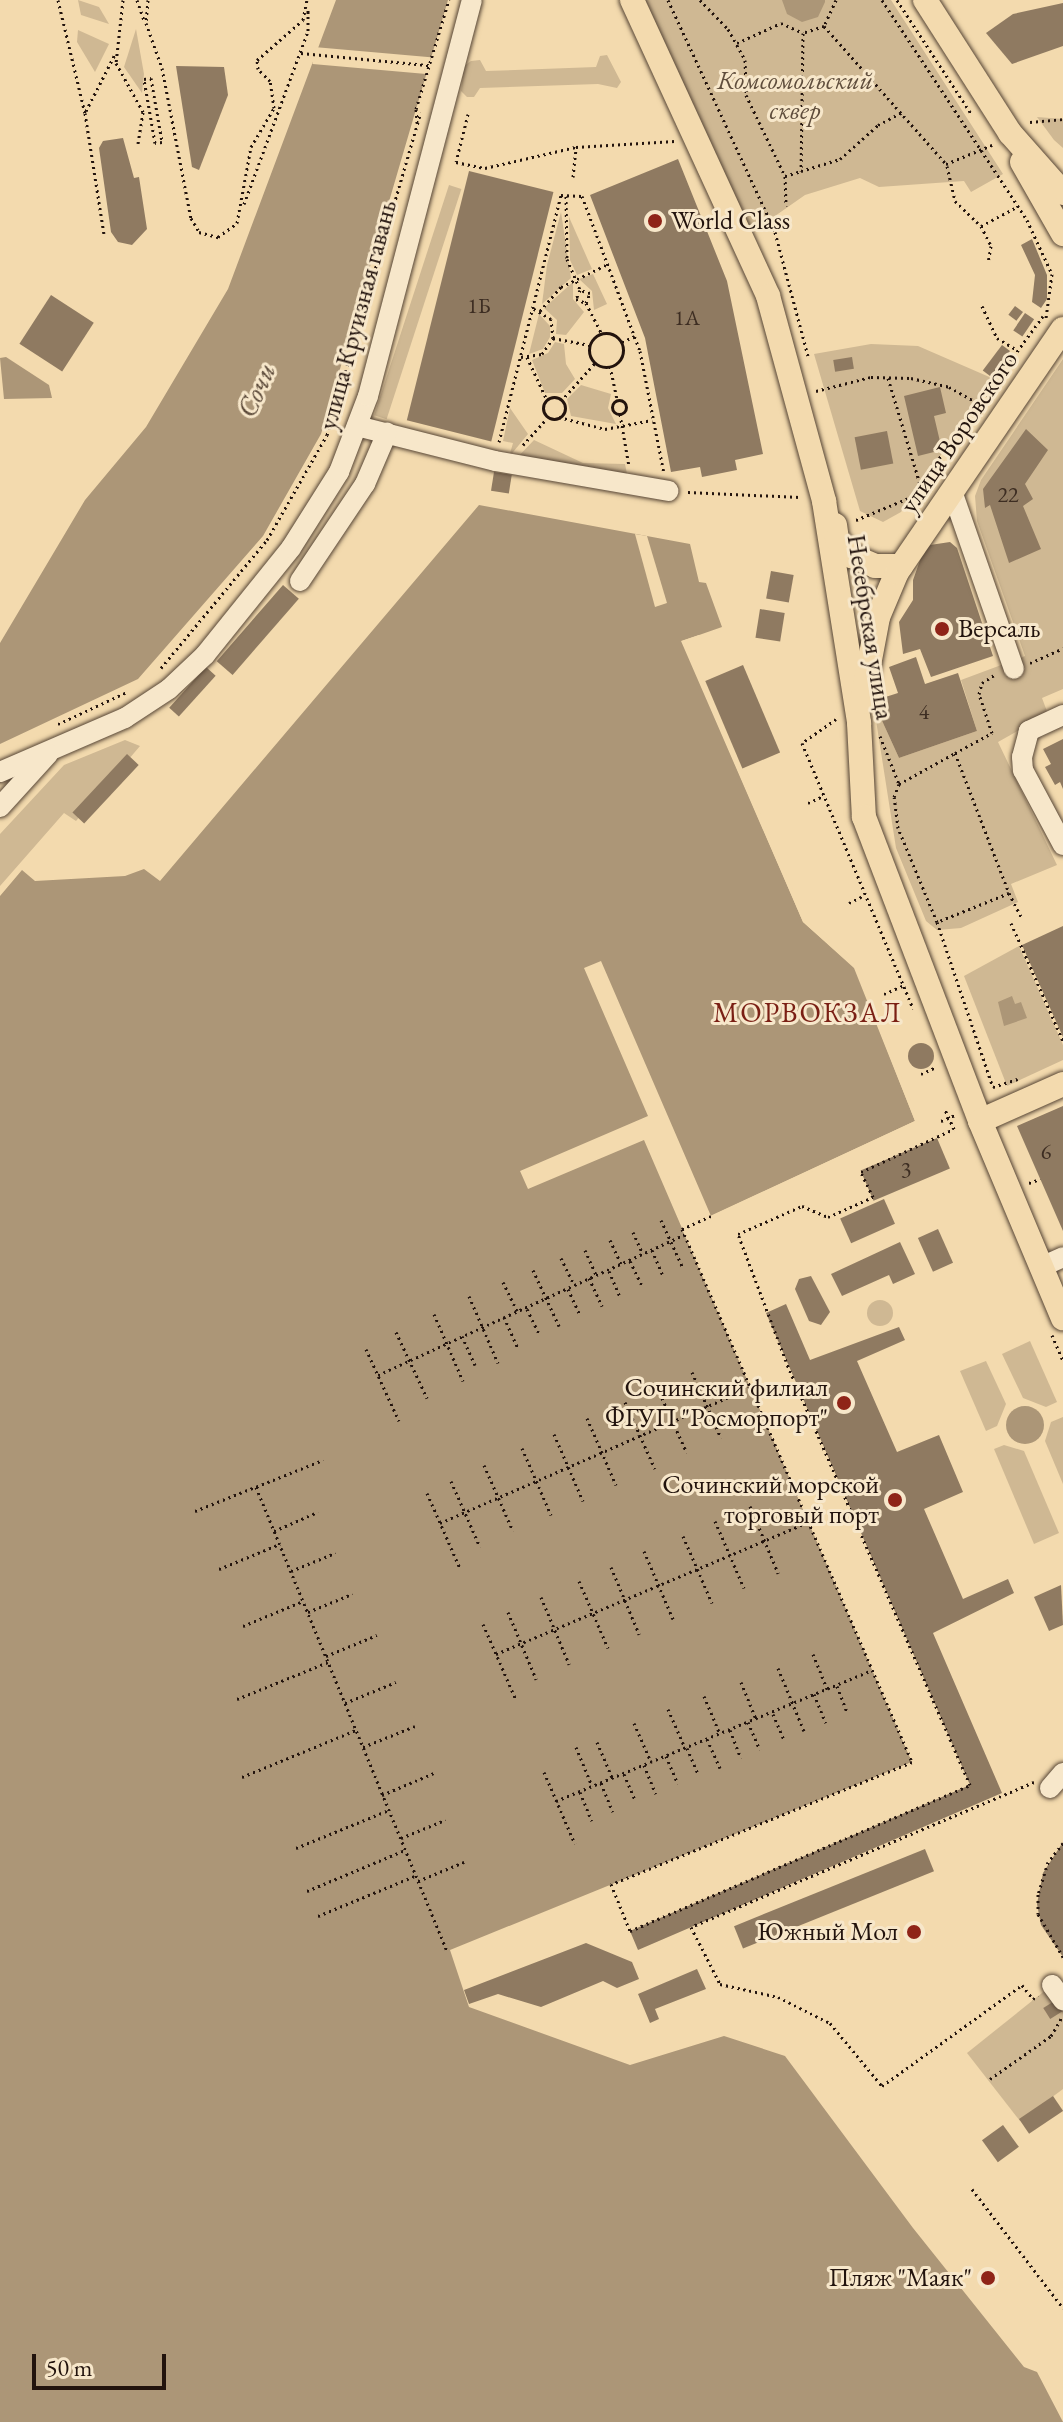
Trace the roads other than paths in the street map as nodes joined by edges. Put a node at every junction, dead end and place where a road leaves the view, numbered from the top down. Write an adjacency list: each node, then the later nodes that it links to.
1 (472, 0): 8 (street, улица Круизная гавань)
2 (632, 0): 12 (main road, Несебрская улица)
3 (925, 0): 4 (main road)
4 (996, 142): 5 (main road); 6 (main road)
5 (1063, 193)
6 (1063, 234)
7 (1053, 322): 11 (main road, улица Воровского)
8 (357, 426): 9 (street); 18 (street, улица Круизная гавань)
9 (387, 433): 10 (street); 14 (street)
10 (668, 491)
11 (953, 494): 13 (main road, улица Воровского); 15 (street)
12 (817, 500): 13 (main road); 17 (main road, Несебрская улица)
13 (901, 566): 17 (main road, улица Воровского)
14 (300, 581)
15 (1014, 669)
16 (1063, 715): 21 (street)
17 (859, 723): 23 (main road, Несебрская улица)
18 (56, 736): 19 (street, улица Круизная гавань); 20 (street)
19 (0, 772)
20 (0, 807)
21 (1063, 845)
22 (1063, 1084): 23 (main road)
23 (969, 1117): 24 (main road, Несебрская улица)
24 (1052, 1262): 25 (main road, Несебрская улица)
25 (1063, 1318)

